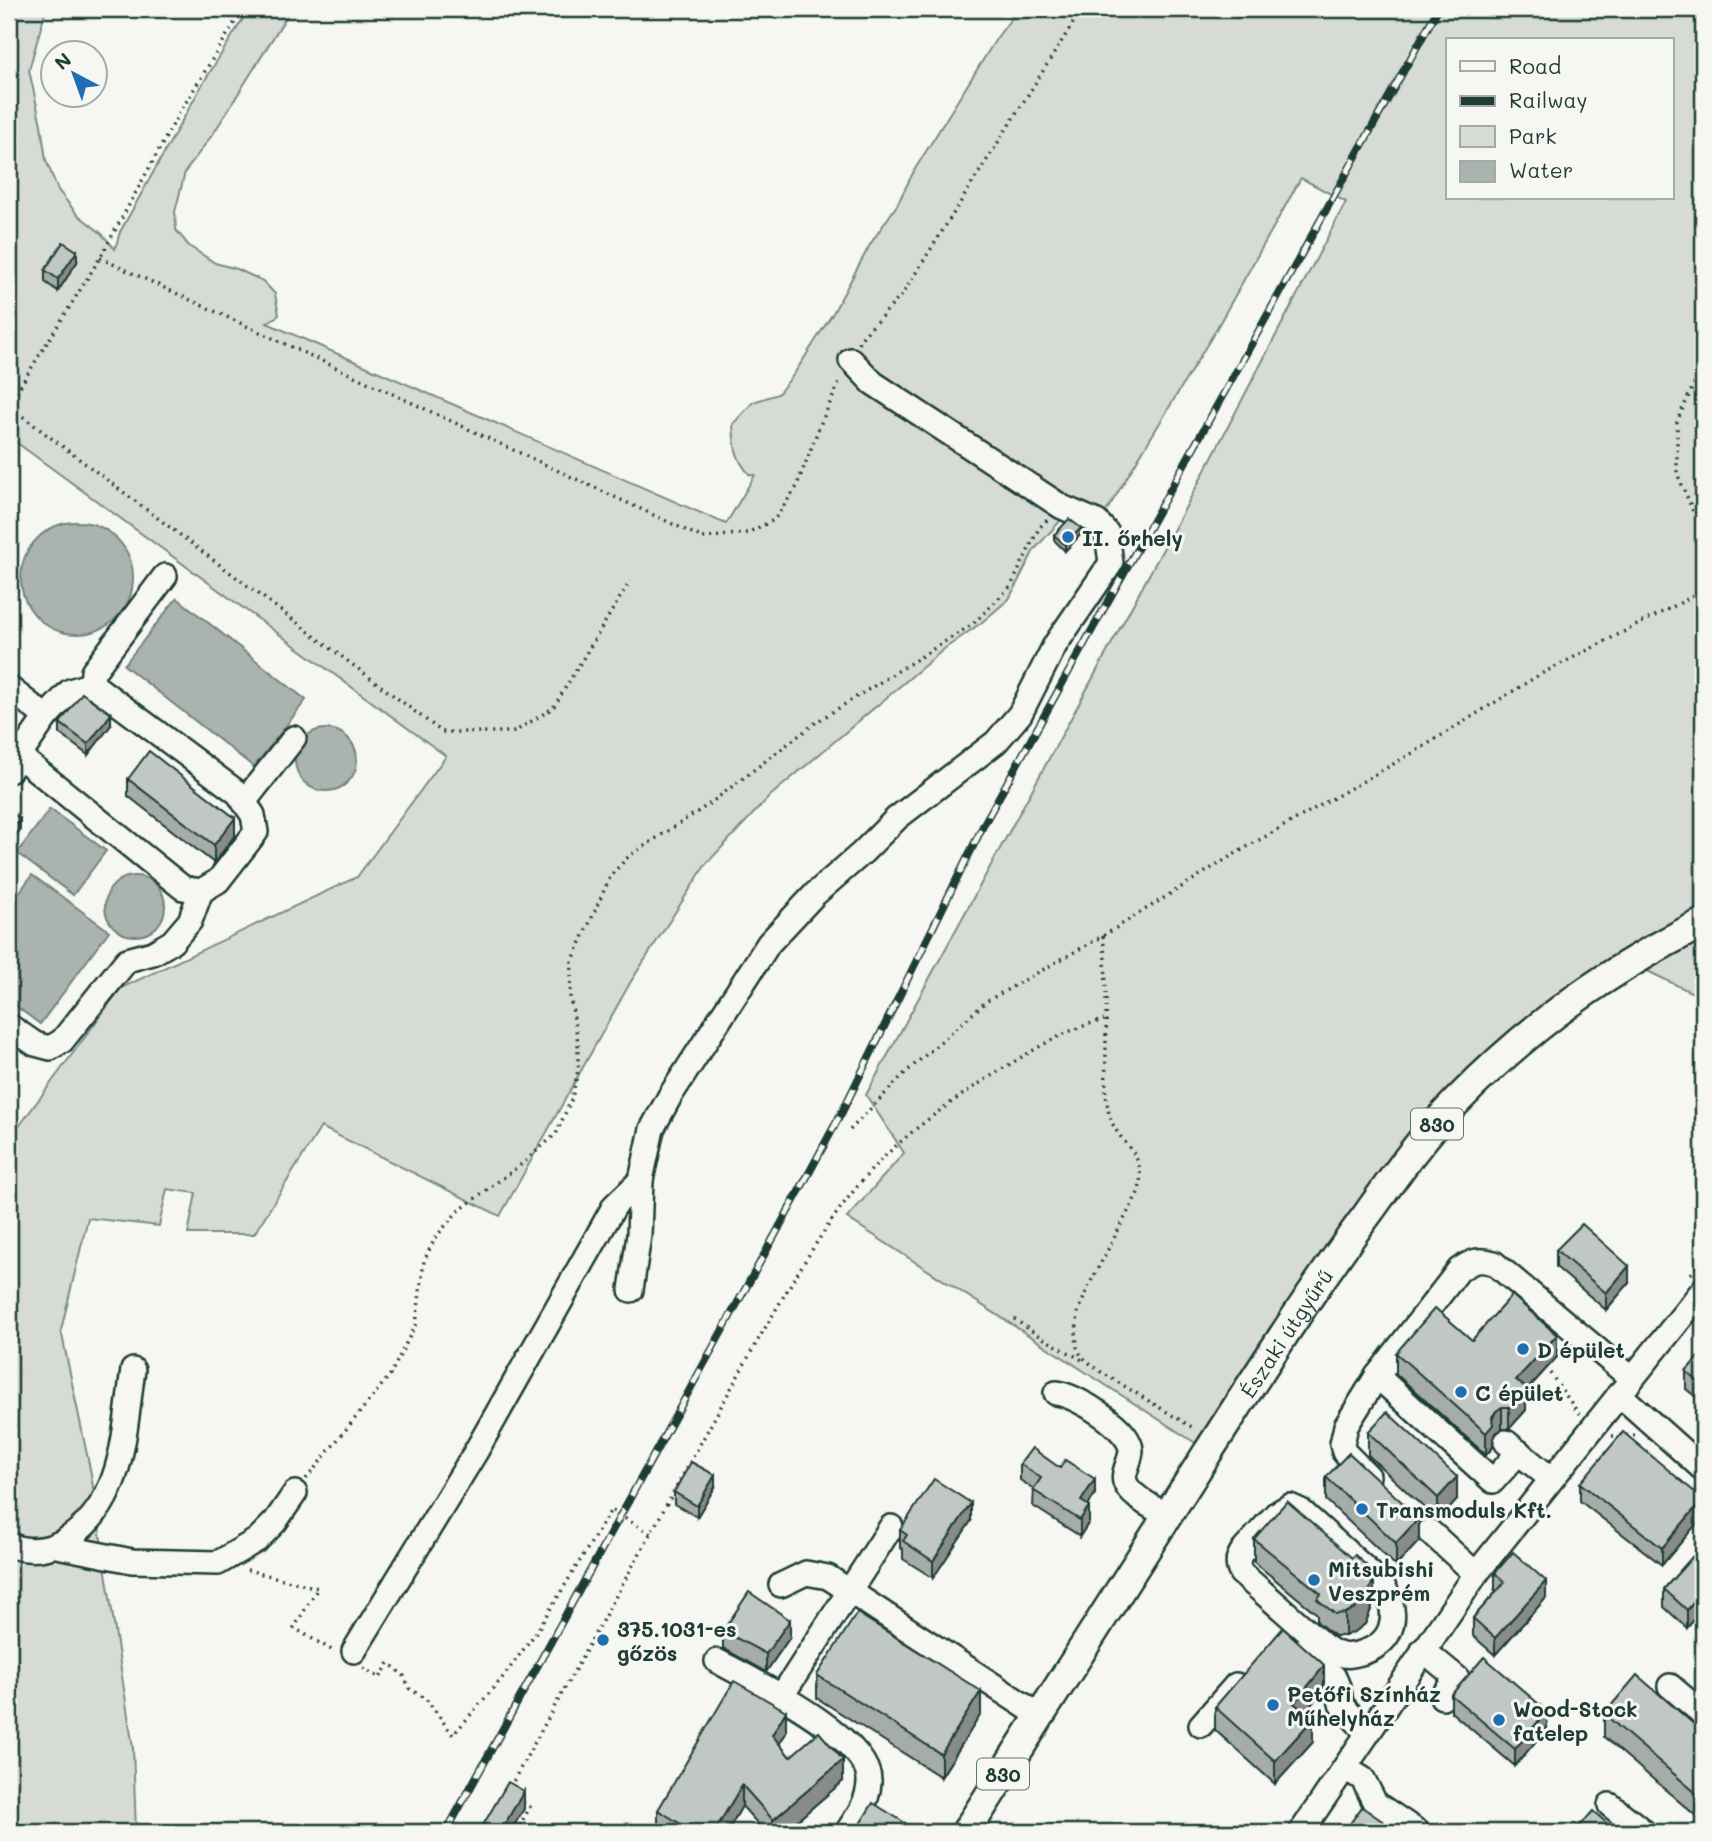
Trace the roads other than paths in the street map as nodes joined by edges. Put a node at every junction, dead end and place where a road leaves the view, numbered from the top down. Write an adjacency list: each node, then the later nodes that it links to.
1 (850, 360): 12 (street)
2 (165, 576): 3 (street)
3 (92, 684): 5 (street); 8 (street)
4 (9, 688): 5 (street)
5 (46, 717): 7 (street)
6 (294, 738): 8 (street)
7 (14, 764): 9 (street)
8 (244, 802): 9 (street)
9 (201, 891): 11 (street)
10 (1703, 923): 23 (main road, Északi útgyűrű / 830)
11 (9, 1026)
12 (641, 1180): 13 (street); 33 (street)
13 (631, 1290)
14 (1703, 1290): 17 (street)
15 (133, 1370): 27 (street)
16 (1377, 1376): 17 (street); 20 (street); 21 (street)
17 (1625, 1387): 19 (street); 20 (street)
18 (1056, 1393): 23 (street)
19 (1703, 1469)
20 (1551, 1479): 28 (street)
21 (1380, 1487)
22 (295, 1493): 27 (street)
23 (1167, 1516): 41 (main road, Északi útgyűrű / 830)
24 (1420, 1524): 28 (street)
25 (891, 1527): 30 (street)
26 (9, 1545): 27 (street)
27 (57, 1546)
28 (1476, 1574): 34 (street)
29 (781, 1585): 30 (street)
30 (849, 1591): 38 (street); 41 (street)
31 (1280, 1636): 43 (street)
32 (1383, 1642): 32 (street); 34 (street)
33 (354, 1651)
34 (1419, 1657): 39 (street); 43 (street)
35 (717, 1661): 38 (street)
36 (1251, 1667): 42 (street)
37 (1670, 1686): 40 (street)
38 (781, 1697): 46 (street)
39 (1442, 1698)
40 (1703, 1714)
41 (1040, 1716): 47 (main road, Északi útgyűrű / 830)
42 (1201, 1725)
43 (1367, 1733): 44 (street)
44 (1345, 1768): 48 (street); 49 (street)
45 (1611, 1805): 50 (street)
46 (847, 1832)
47 (966, 1832)
48 (1301, 1832)
49 (1418, 1832)
50 (1644, 1832)

